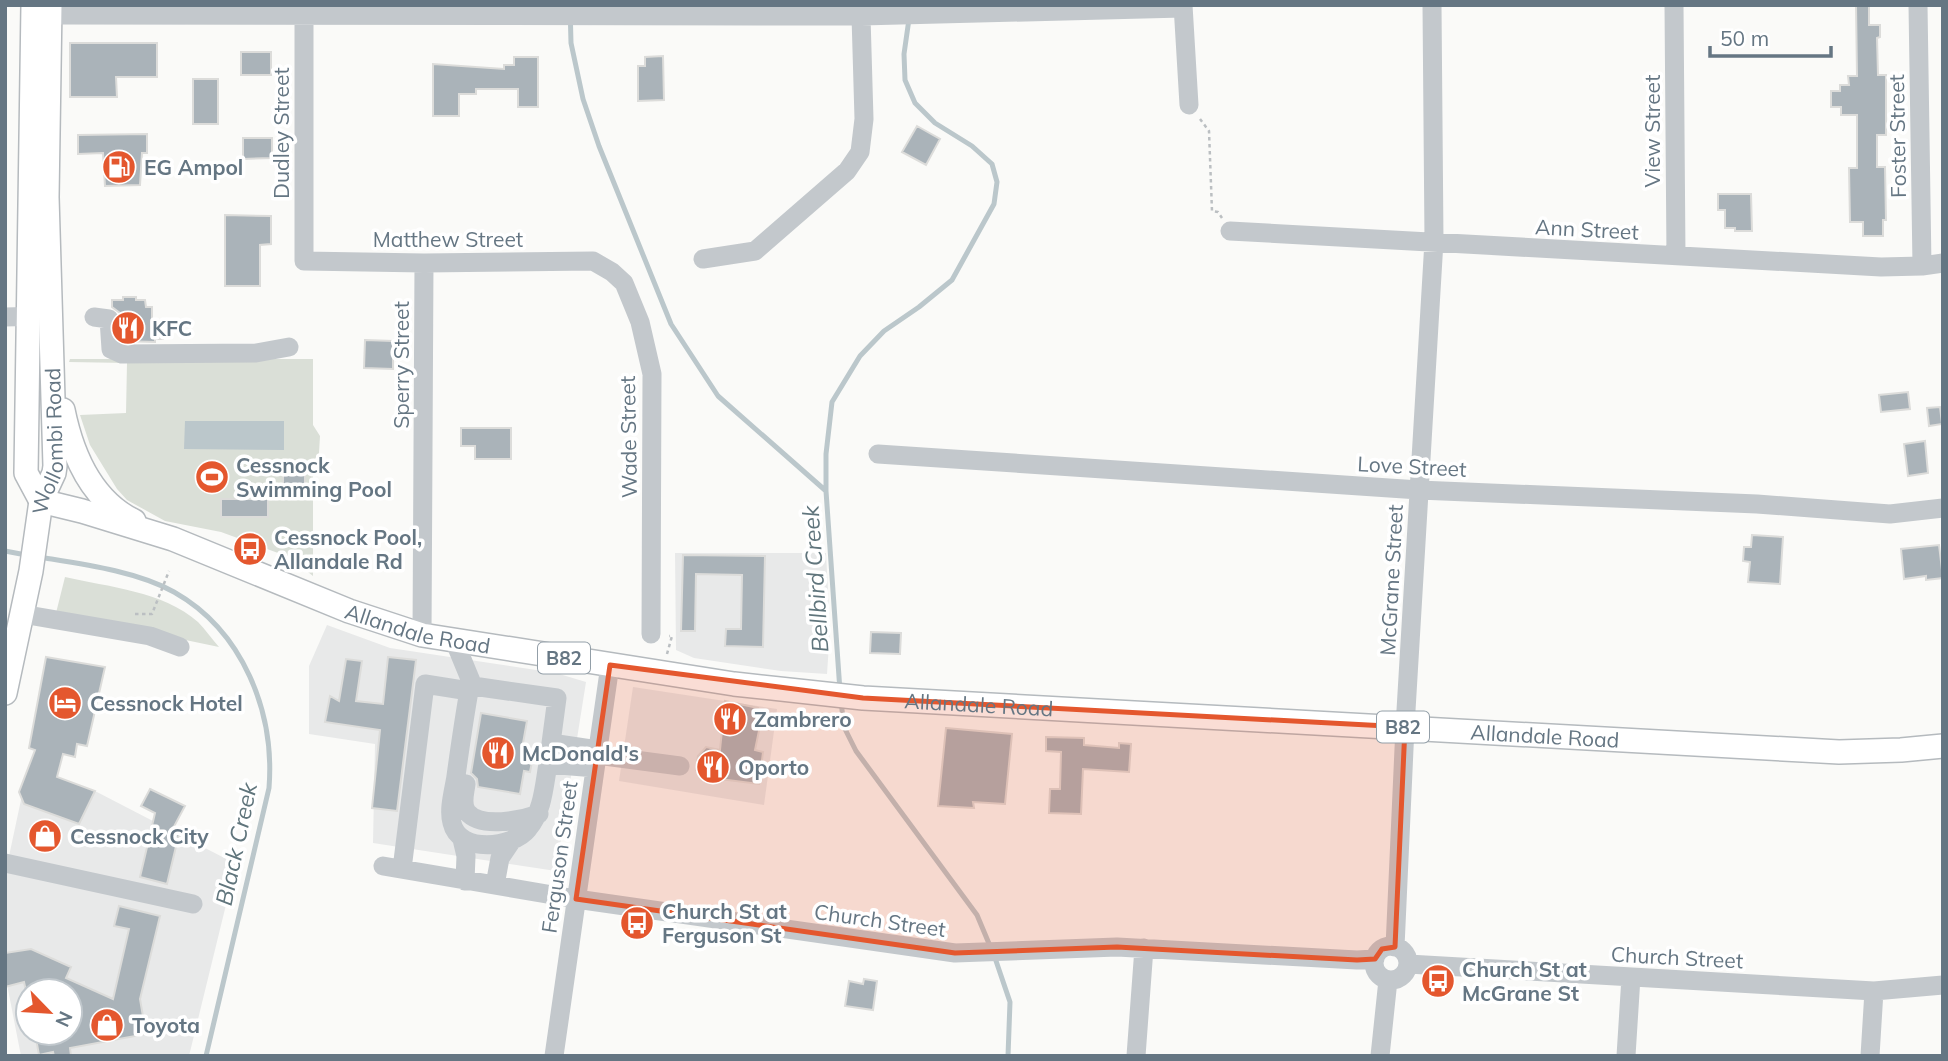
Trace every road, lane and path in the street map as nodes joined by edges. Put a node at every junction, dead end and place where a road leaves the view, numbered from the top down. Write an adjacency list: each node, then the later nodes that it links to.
1 (1432, 5): 11 (street, McGrane Street)
2 (1674, 5): 12 (street, View Street)
3 (1917, 5): 18 (street, Foster Street)
4 (1184, 7): 8 (street); 9 (street)
5 (44, 8): 7 (street); 19 (main road, Wollombi Road); 19 (main road, Wollombi Road)
6 (709, 10): 7 (street); 8 (street)
7 (304, 11): 14 (street, Dudley Street)
8 (861, 16): 13 (street)
9 (1189, 105): 10 (path)
10 (1230, 231): 11 (street, Ann Street)
11 (1434, 241): 12 (street, Ann Street); 25 (street, McGrane Street)
12 (1676, 256): 18 (street, Ann Street)
13 (704, 258)
14 (304, 261): 16 (street, Matthew Street)
15 (593, 261): 16 (street, Matthew Street); 32 (street, Wade Street)
16 (425, 263): 33 (street, Sperry Street)
17 (1943, 263): 18 (street, Ann Street)
18 (1922, 266)
19 (39, 316): 20 (street); 23 (main road, Wollombi Road); 26 (main road, Wollombi Road)
20 (5, 317)
21 (94, 317): 22 (street)
22 (289, 347)
23 (54, 369): 26 (main road, Wollombi Road); 28 (main road)
24 (878, 454): 25 (street, Love Street)
25 (1419, 489): 27 (street, Love Street); 39 (street, McGrane Street)
26 (41, 502): 28 (main road, Allandale Road / B82); 30 (main road)
27 (1943, 508)
28 (173, 539): 33 (main road, Allandale Road / B82)
29 (169, 571): 31 (path)
30 (22, 614): 35 (street); 38 (main road)
31 (152, 614)
32 (651, 634)
33 (422, 635): 34 (main road, Allandale Road / B82)
34 (454, 640): 36 (main road, Allandale Road / B82); 37 (street)
35 (180, 647)
36 (610, 665): 39 (main road, Allandale Road / B82); 43 (street, Ferguson Street)
37 (471, 688): 40 (street); 41 (street); 49 (street, Church Street)
38 (5, 693)
39 (1405, 727): 42 (main road, Allandale Road / B82); 53 (street, McGrane Street)
40 (463, 728): 46 (street); 47 (street)
41 (551, 743): 43 (street); 44 (street)
42 (1943, 746)
43 (597, 758): 44 (street); 45 (street); 51 (street, Ferguson Street)
44 (548, 764): 46 (street)
45 (680, 766)
46 (524, 825): 47 (street); 50 (street)
47 (462, 839): 49 (street)
48 (5, 863): 52 (street)
49 (465, 881): 50 (street, Church Street)
50 (495, 885): 51 (street, Church Street)
51 (576, 899): 54 (street, Church Street); 61 (street, Ferguson Street)
52 (193, 904)
53 (1395, 947): 55 (street); 56 (street)
54 (1144, 948): 55 (street, Church Street); 62 (street)
55 (1374, 959): 58 (street)
56 (1408, 964): 57 (street, Church Street); 58 (street)
57 (1631, 976): 60 (street, Church Street); 64 (street)
58 (1388, 980): 63 (street)
59 (1943, 985): 60 (street, Church Street)
60 (1874, 991): 65 (street)
61 (554, 1056)
62 (1136, 1056)
63 (1380, 1056)
64 (1626, 1056)
65 (1870, 1056)

